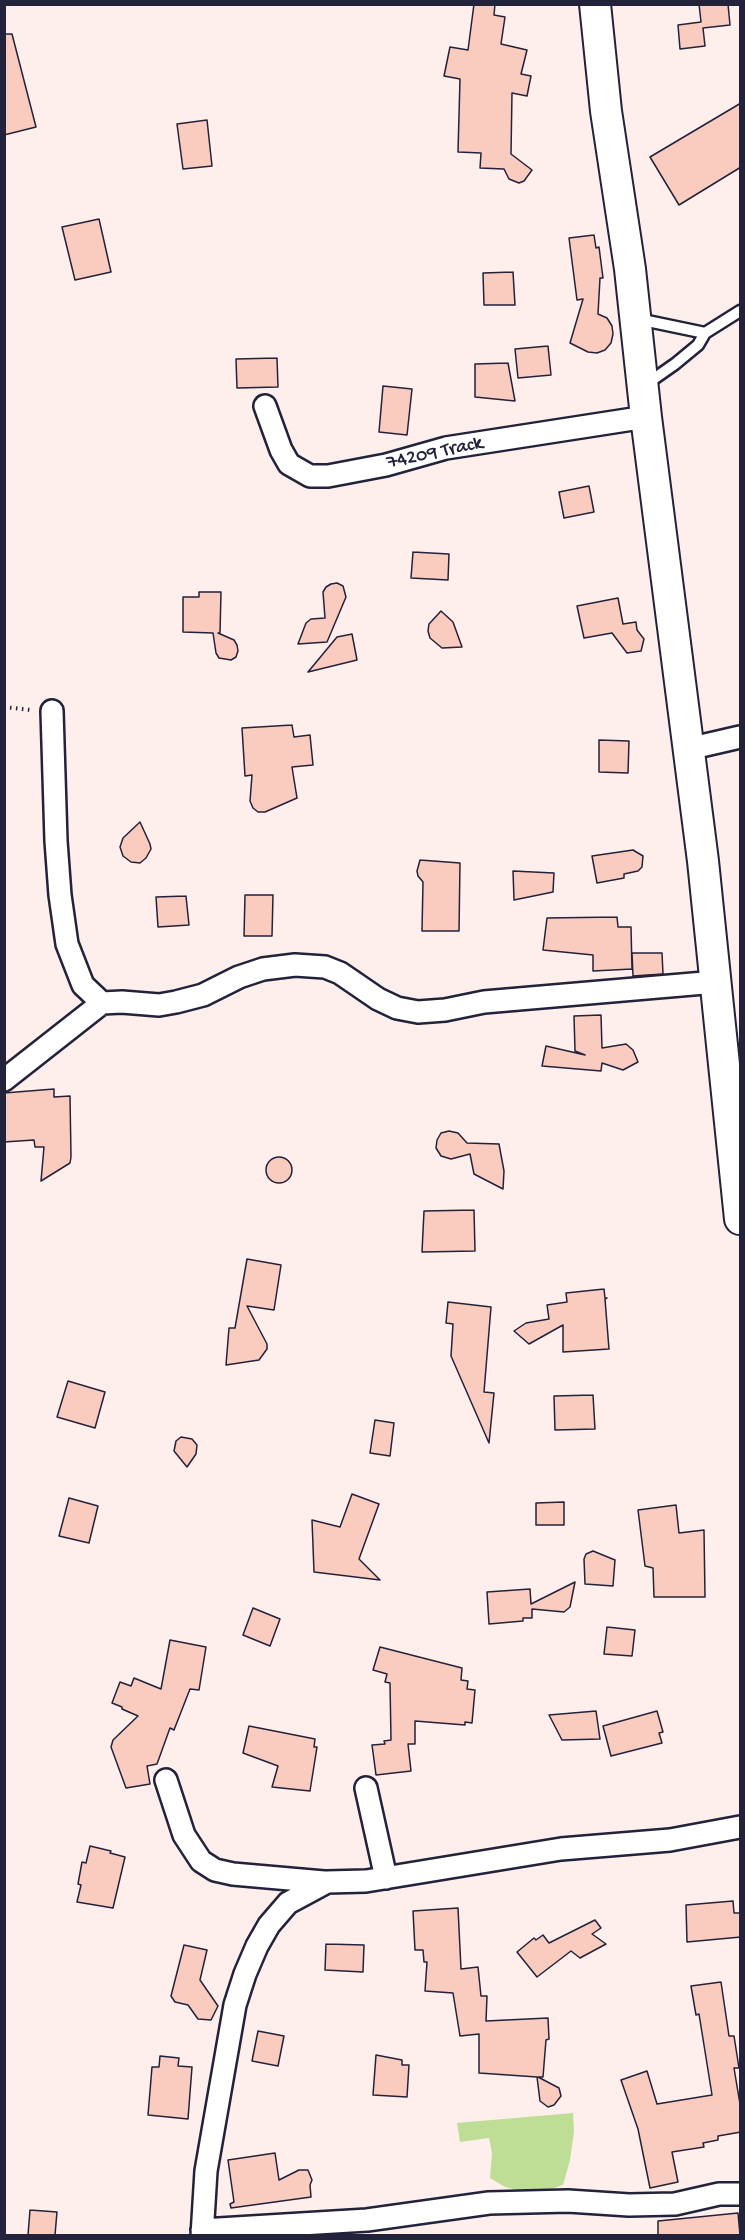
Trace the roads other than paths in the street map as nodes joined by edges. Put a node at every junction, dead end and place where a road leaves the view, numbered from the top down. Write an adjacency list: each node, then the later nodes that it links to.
1 (595, 4): 3 (street)
2 (741, 311): 4 (lane)
3 (635, 318): 4 (lane); 5 (street)
4 (705, 333): 5 (lane)
5 (642, 387): 7 (street)
6 (265, 406): 7 (street, 74209 Track)
7 (646, 417): 10 (street)
8 (52, 711): 12 (street)
9 (741, 737): 10 (street)
10 (688, 749): 11 (street)
11 (716, 982): 12 (street); 14 (street)
12 (102, 1003): 13 (street)
13 (4, 1080)
14 (741, 1219)
15 (166, 1780): 19 (street)
16 (366, 1788): 18 (street)
17 (741, 1827): 18 (street)
18 (386, 1878): 19 (street)
19 (327, 1882): 21 (street)
20 (741, 2194): 21 (street)
21 (202, 2233)

